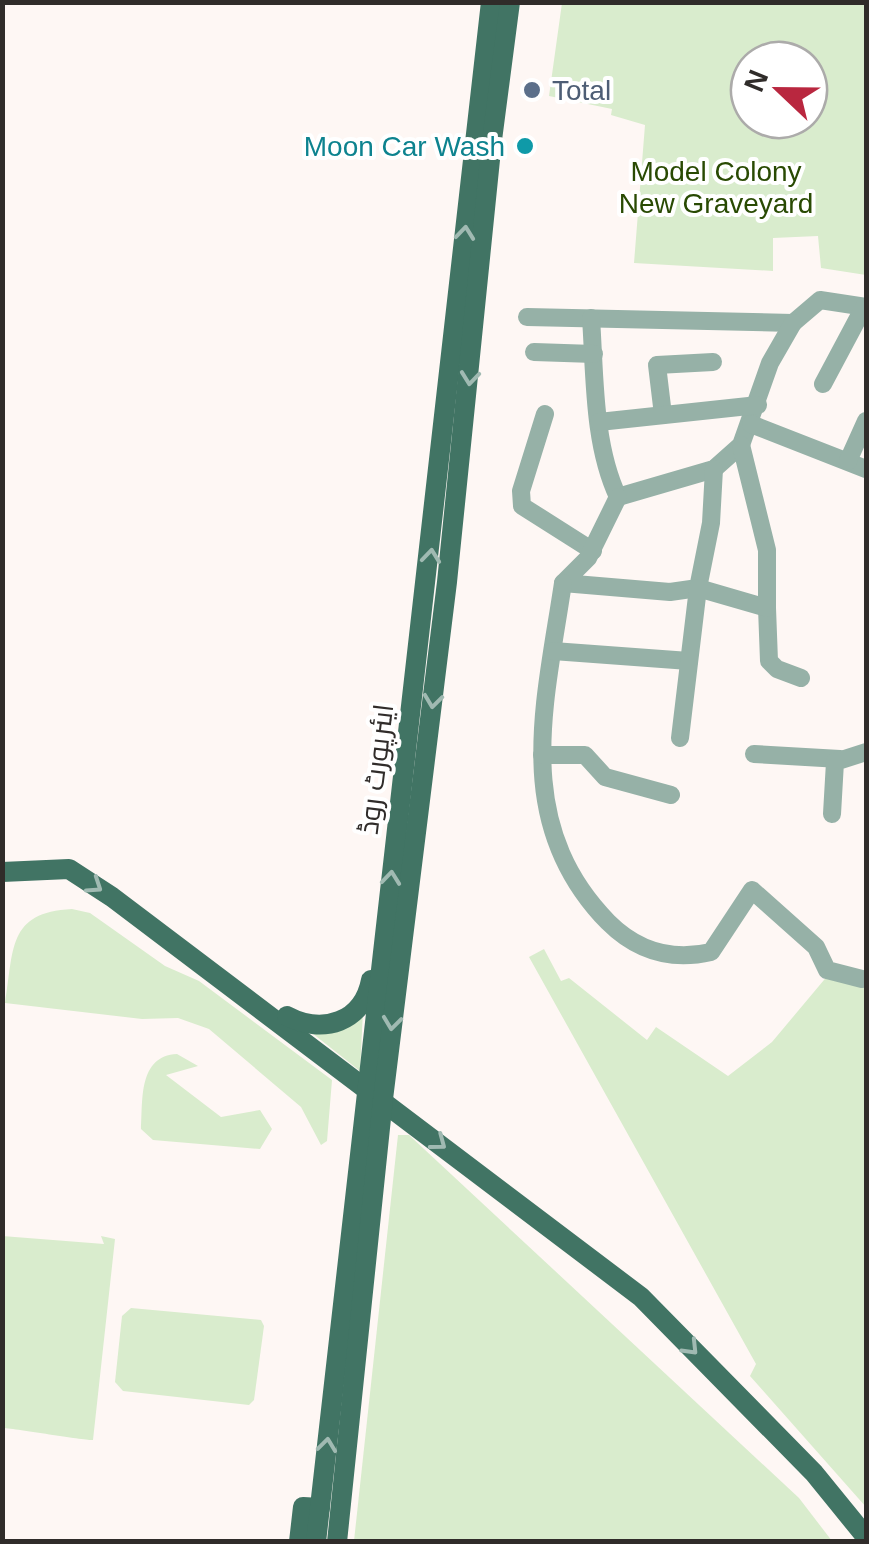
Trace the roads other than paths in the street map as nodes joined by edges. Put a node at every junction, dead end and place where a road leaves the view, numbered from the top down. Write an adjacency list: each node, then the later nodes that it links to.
1 (491, 2): 37 (main road, ایئرپورٹ روڈ, one-way to 1)
2 (510, 2): 41 (main road, ایئرپورٹ روڈ, one-way to 41)
3 (865, 307): 6 (street); 10 (street)
4 (527, 317): 5 (street)
5 (591, 318): 6 (street); 8 (street)
6 (794, 323): 11 (street)
7 (534, 352): 8 (street)
8 (594, 354): 15 (street)
9 (713, 362): 13 (street)
10 (823, 384)
11 (758, 405): 13 (street); 16 (street)
12 (545, 414): 22 (street)
13 (663, 415): 15 (street)
14 (866, 421): 18 (street)
15 (600, 422): 21 (street)
16 (751, 424): 17 (street); 18 (street)
17 (741, 445): 19 (street); 25 (street)
18 (848, 461): 20 (street)
19 (714, 469): 21 (street); 24 (street)
20 (866, 469)
21 (618, 498): 22 (street)
22 (592, 551): 23 (street)
23 (563, 583): 24 (street); 26 (street)
24 (698, 588): 25 (street); 27 (street)
25 (767, 608): 28 (street)
26 (553, 652): 27 (street); 32 (street)
27 (689, 661): 29 (street)
28 (801, 678)
29 (680, 738)
30 (866, 752): 33 (street)
31 (754, 754): 33 (street)
32 (542, 755): 34 (street); 38 (street)
33 (840, 759): 35 (street)
34 (671, 795)
35 (832, 814)
36 (2, 872): 39 (main road, one-way to 39)
37 (385, 930): 39 (main road); 40 (main road, ایئرپورٹ روڈ)
38 (862, 980)
39 (232, 986): 40 (main road)
40 (365, 1086): 41 (main road); 42 (main road, ایئرپورٹ روڈ, one-way to 40)
41 (382, 1099): 43 (main road, one-way to 43); 46 (main road, ایئرپورٹ روڈ)
42 (320, 1508): 44 (main road); 45 (main road, ایئرپورٹ روڈ)
43 (866, 1537)
44 (299, 1542)
45 (316, 1542)
46 (338, 1542)

